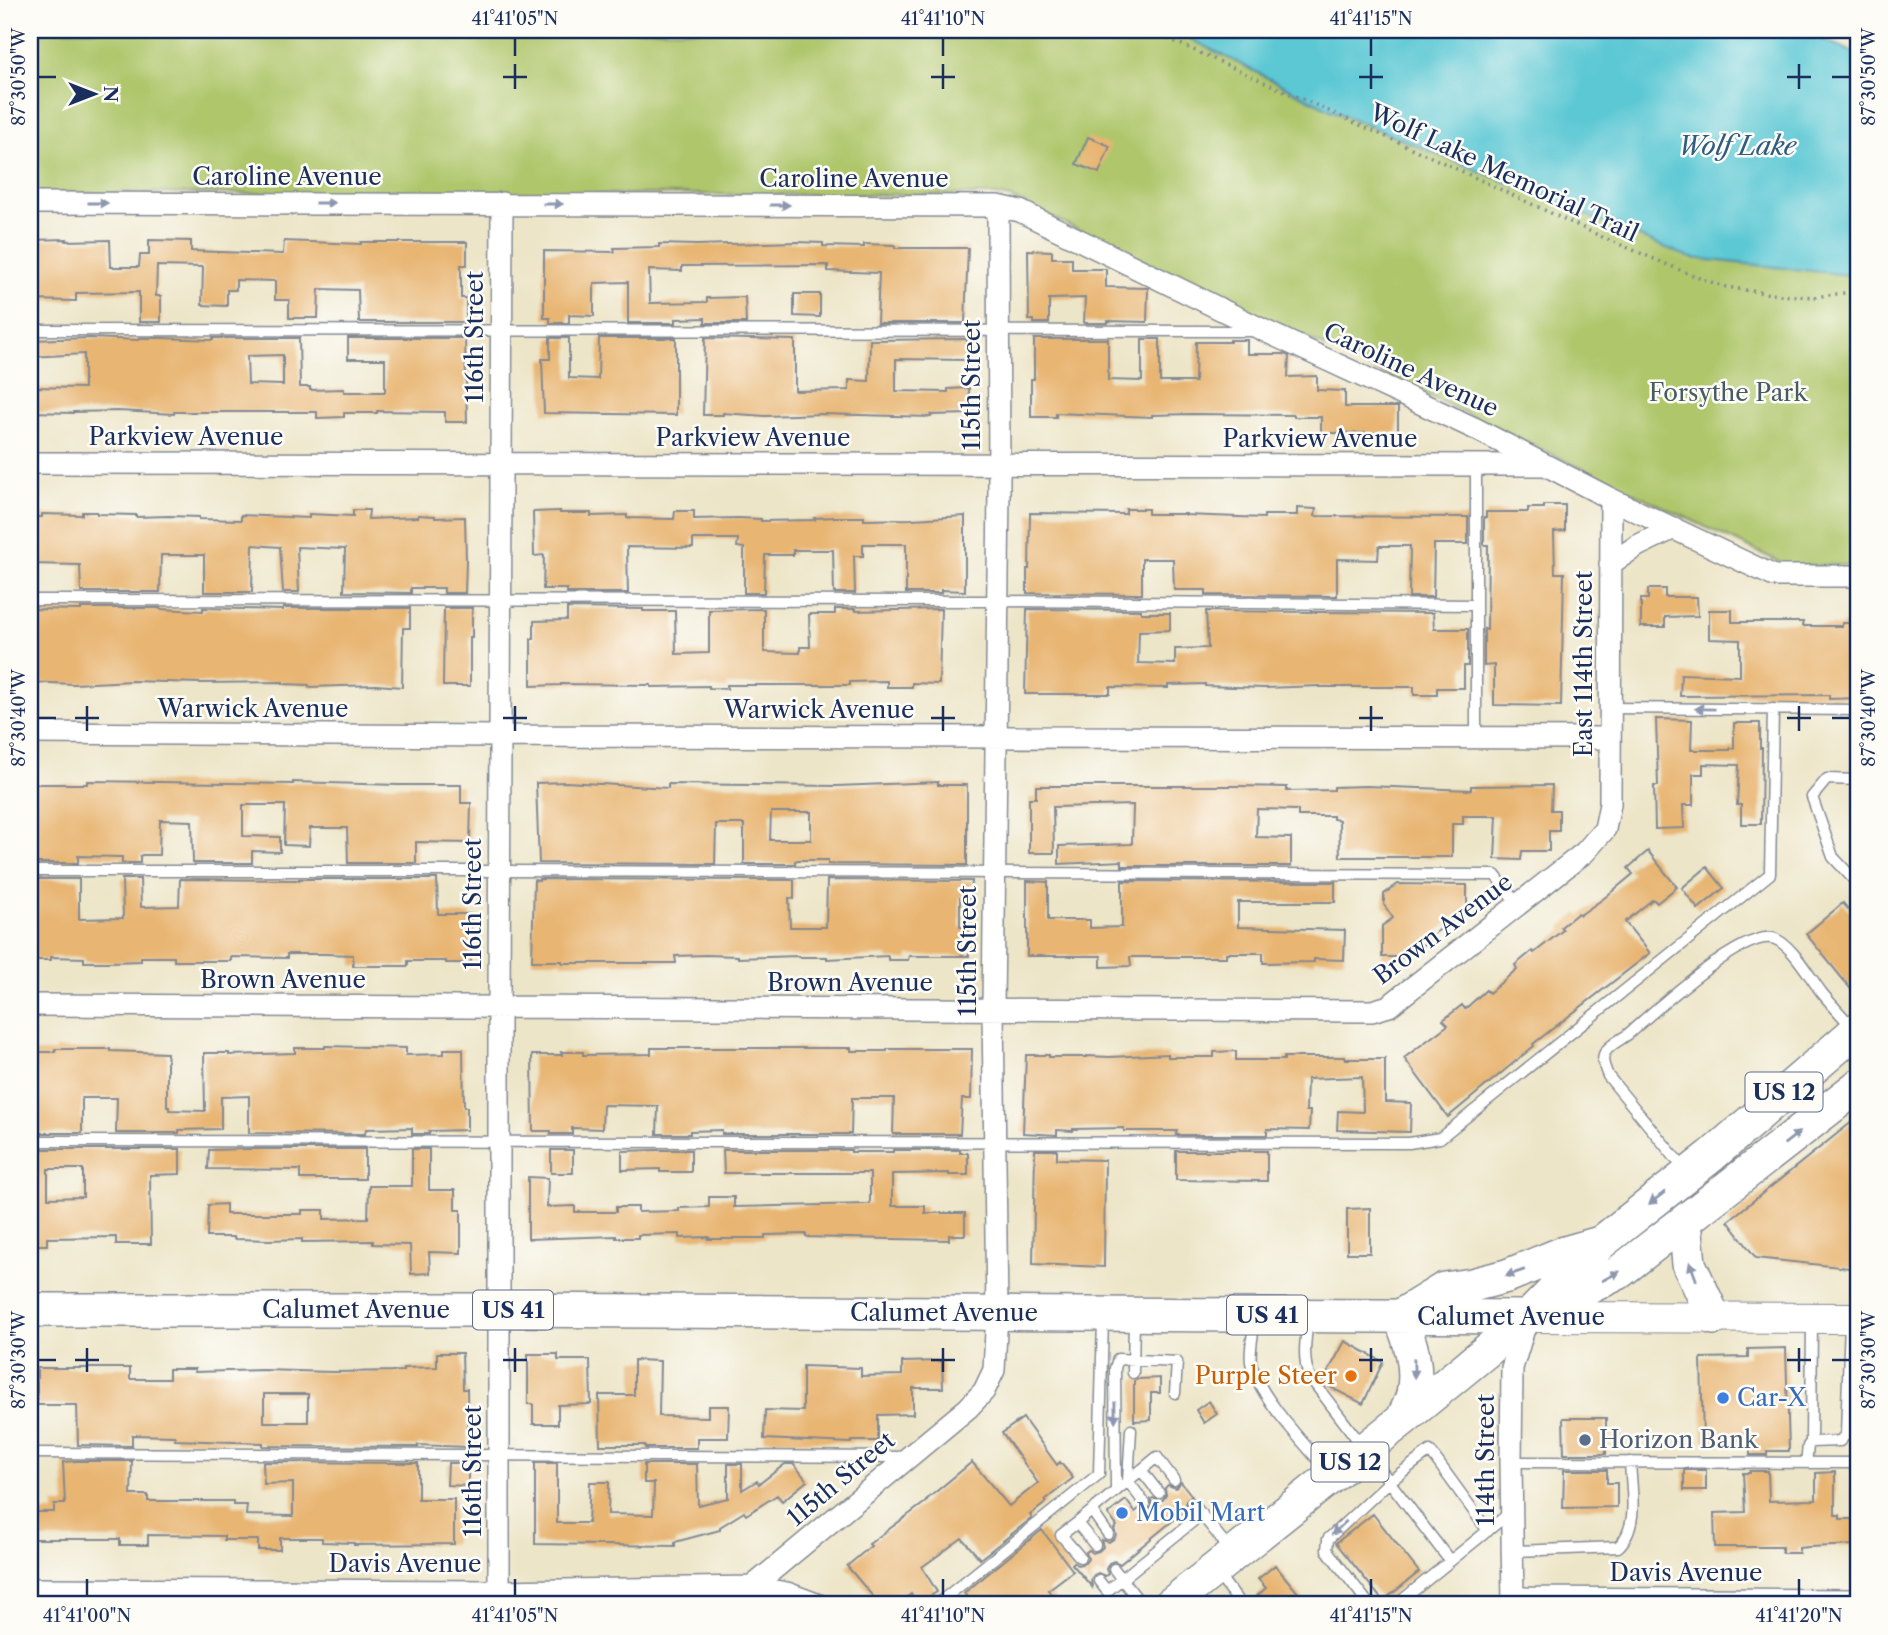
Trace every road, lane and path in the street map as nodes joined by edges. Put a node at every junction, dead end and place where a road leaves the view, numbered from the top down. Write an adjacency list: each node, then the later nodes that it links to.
1 (1149, 30): 6 (path, Wolf Lake Memorial Trail)
2 (30, 203): 3 (street, Caroline Avenue, one-way to 3)
3 (502, 203): 4 (street, Caroline Avenue, one-way to 4); 9 (street, 116th Street)
4 (998, 206): 10 (street, 115th Street); 11 (street, Caroline Avenue)
5 (1858, 291): 6 (path, Wolf Lake Memorial Trail)
6 (1852, 292): 7 (path)
7 (1856, 301)
8 (30, 330): 9 (lane)
9 (502, 330): 10 (lane); 14 (street, 116th Street)
10 (998, 331): 11 (lane); 15 (street, 115th Street)
11 (1265, 331): 12 (street, Caroline Avenue)
12 (1476, 429): 16 (street); 17 (street, Caroline Avenue)
13 (30, 463): 14 (street, Parkview Avenue)
14 (500, 463): 15 (street, Parkview Avenue); 23 (street, 116th Street)
15 (999, 464): 16 (street, Parkview Avenue); 24 (street, 115th Street)
16 (1476, 465): 17 (street, Parkview Avenue); 25 (lane)
17 (1547, 466): 18 (street, Caroline Avenue)
18 (1611, 499): 19 (street); 20 (street, East 114th Street)
19 (1674, 528): 20 (street); 21 (street)
20 (1610, 564): 26 (street, East 114th Street)
21 (1858, 576)
22 (30, 600): 23 (lane)
23 (500, 601): 24 (lane); 30 (street, 116th Street)
24 (998, 601): 25 (lane); 31 (street, 115th Street)
25 (1476, 605): 32 (lane)
26 (1609, 708): 27 (lane, one-way to 26); 33 (street, East 114th Street)
27 (1773, 709): 28 (lane); 48 (lane)
28 (1858, 710)
29 (30, 733): 30 (street, Warwick Avenue)
30 (500, 736): 31 (street, Warwick Avenue); 37 (street, 116th Street)
31 (996, 736): 32 (street, Warwick Avenue); 38 (street, 115th Street)
32 (1476, 737): 33 (street, Warwick Avenue)
33 (1609, 738): 35 (street, East 114th Street)
34 (1858, 780): 39 (lane)
35 (1605, 829): 40 (street, Brown Avenue)
36 (30, 871): 37 (lane)
37 (499, 871): 38 (lane); 42 (street, 116th Street)
38 (995, 874): 40 (lane); 43 (street, 115th Street)
39 (1858, 884)
40 (1518, 905): 43 (street, Brown Avenue)
41 (30, 1004): 42 (street, Brown Avenue)
42 (499, 1008): 43 (street, Brown Avenue); 47 (street, 116th Street)
43 (993, 1010): 48 (street, 115th Street)
44 (1857, 1030): 49 (main road, US 12); 49 (lane)
45 (1858, 1086): 50 (main road, US 12, one-way to 45)
46 (30, 1141): 47 (lane)
47 (499, 1143): 48 (lane); 53 (street, 116th Street)
48 (995, 1144): 54 (street, 115th Street)
49 (1688, 1174): 51 (main road, US 12, one-way to 51)
50 (1685, 1221): 59 (main road, US 12, one-way to 50); 60 (main road, one-way to 50)
51 (1602, 1242): 58 (main road, one-way to 58); 59 (main road, US 12)
52 (30, 1310): 53 (main road, Calumet Avenue / US 41)
53 (499, 1310): 54 (main road, Calumet Avenue / US 41); 71 (street, 116th Street)
54 (997, 1313): 55 (main road, Calumet Avenue / US 41); 72 (street, 115th Street)
55 (1119, 1314): 56 (main road, Calumet Avenue / US 41); 63 (lane); 112 (lane)
56 (1256, 1315): 57 (main road, Calumet Avenue / US 41); 78 (lane)
57 (1308, 1315): 58 (main road, Calumet Avenue / US 41); 69 (lane)
58 (1400, 1316): 59 (main road, Calumet Avenue / US 41); 66 (main road, one-way to 66)
59 (1528, 1317): 60 (street, Calumet Avenue); 66 (main road, US 12); 73 (street, 114th Street)
60 (1714, 1318): 61 (street, Calumet Avenue)
61 (1812, 1318): 62 (street, Calumet Avenue); 68 (lane)
62 (1854, 1318): 68 (lane)
63 (1133, 1360): 64 (lane); 65 (lane); 82 (lane, one-way to 82)
64 (1133, 1373)
65 (1175, 1393)
66 (1402, 1420): 69 (main road, US 12)
67 (1131, 1430): 80 (lane)
68 (1811, 1442): 75 (lane)
69 (1365, 1450): 78 (main road, US 12); 81 (lane)
70 (30, 1453): 71 (lane)
71 (499, 1456): 72 (lane); 108 (street, 116th Street)
72 (909, 1457): 106 (street, 115th Street)
73 (1511, 1462): 74 (lane); 87 (street, 114th Street)
74 (1630, 1462): 75 (lane); 97 (lane)
75 (1806, 1463): 76 (lane)
76 (1858, 1463)
77 (1141, 1470): 79 (lane); 80 (lane); 83 (lane)
78 (1332, 1476): 101 (main road, US 12)
79 (1174, 1480)
80 (1128, 1481): 82 (lane); 84 (lane)
81 (1389, 1482): 93 (lane); 100 (lane); 116 (lane, one-way to 116)
82 (1116, 1491): 86 (lane)
83 (1159, 1493)
84 (1145, 1504)
85 (1193, 1504): 88 (lane)
86 (1092, 1511): 90 (lane); 94 (lane)
87 (1512, 1511): 93 (lane); 97 (street, 114th Street)
88 (1202, 1514): 91 (lane); 101 (lane)
89 (1178, 1516): 91 (lane)
90 (1077, 1523): 96 (lane); 99 (lane)
91 (1186, 1527): 95 (lane)
92 (1164, 1528): 95 (lane)
93 (1488, 1531): 100 (lane)
94 (1108, 1534)
95 (1172, 1539): 102 (lane)
96 (1095, 1545)
97 (1513, 1550): 110 (street, 114th Street)
98 (1128, 1557): 102 (lane)
99 (1080, 1558)
100 (1450, 1561): 117 (lane)
101 (1224, 1562): 114 (main road, US 12); 115 (lane)
102 (1136, 1567): 104 (lane)
103 (1114, 1569): 104 (lane)
104 (1122, 1579): 105 (lane); 113 (lane)
105 (1099, 1581)
106 (752, 1587): 108 (street, Davis Avenue); 111 (street, Davis Avenue)
107 (30, 1588): 108 (street, Davis Avenue)
108 (499, 1598)
109 (1858, 1600): 110 (street, Davis Avenue)
110 (1513, 1602)
111 (819, 1605)
112 (936, 1605)
113 (1142, 1605)
114 (1171, 1605)
115 (1241, 1605)
116 (1374, 1605)
117 (1396, 1605)

